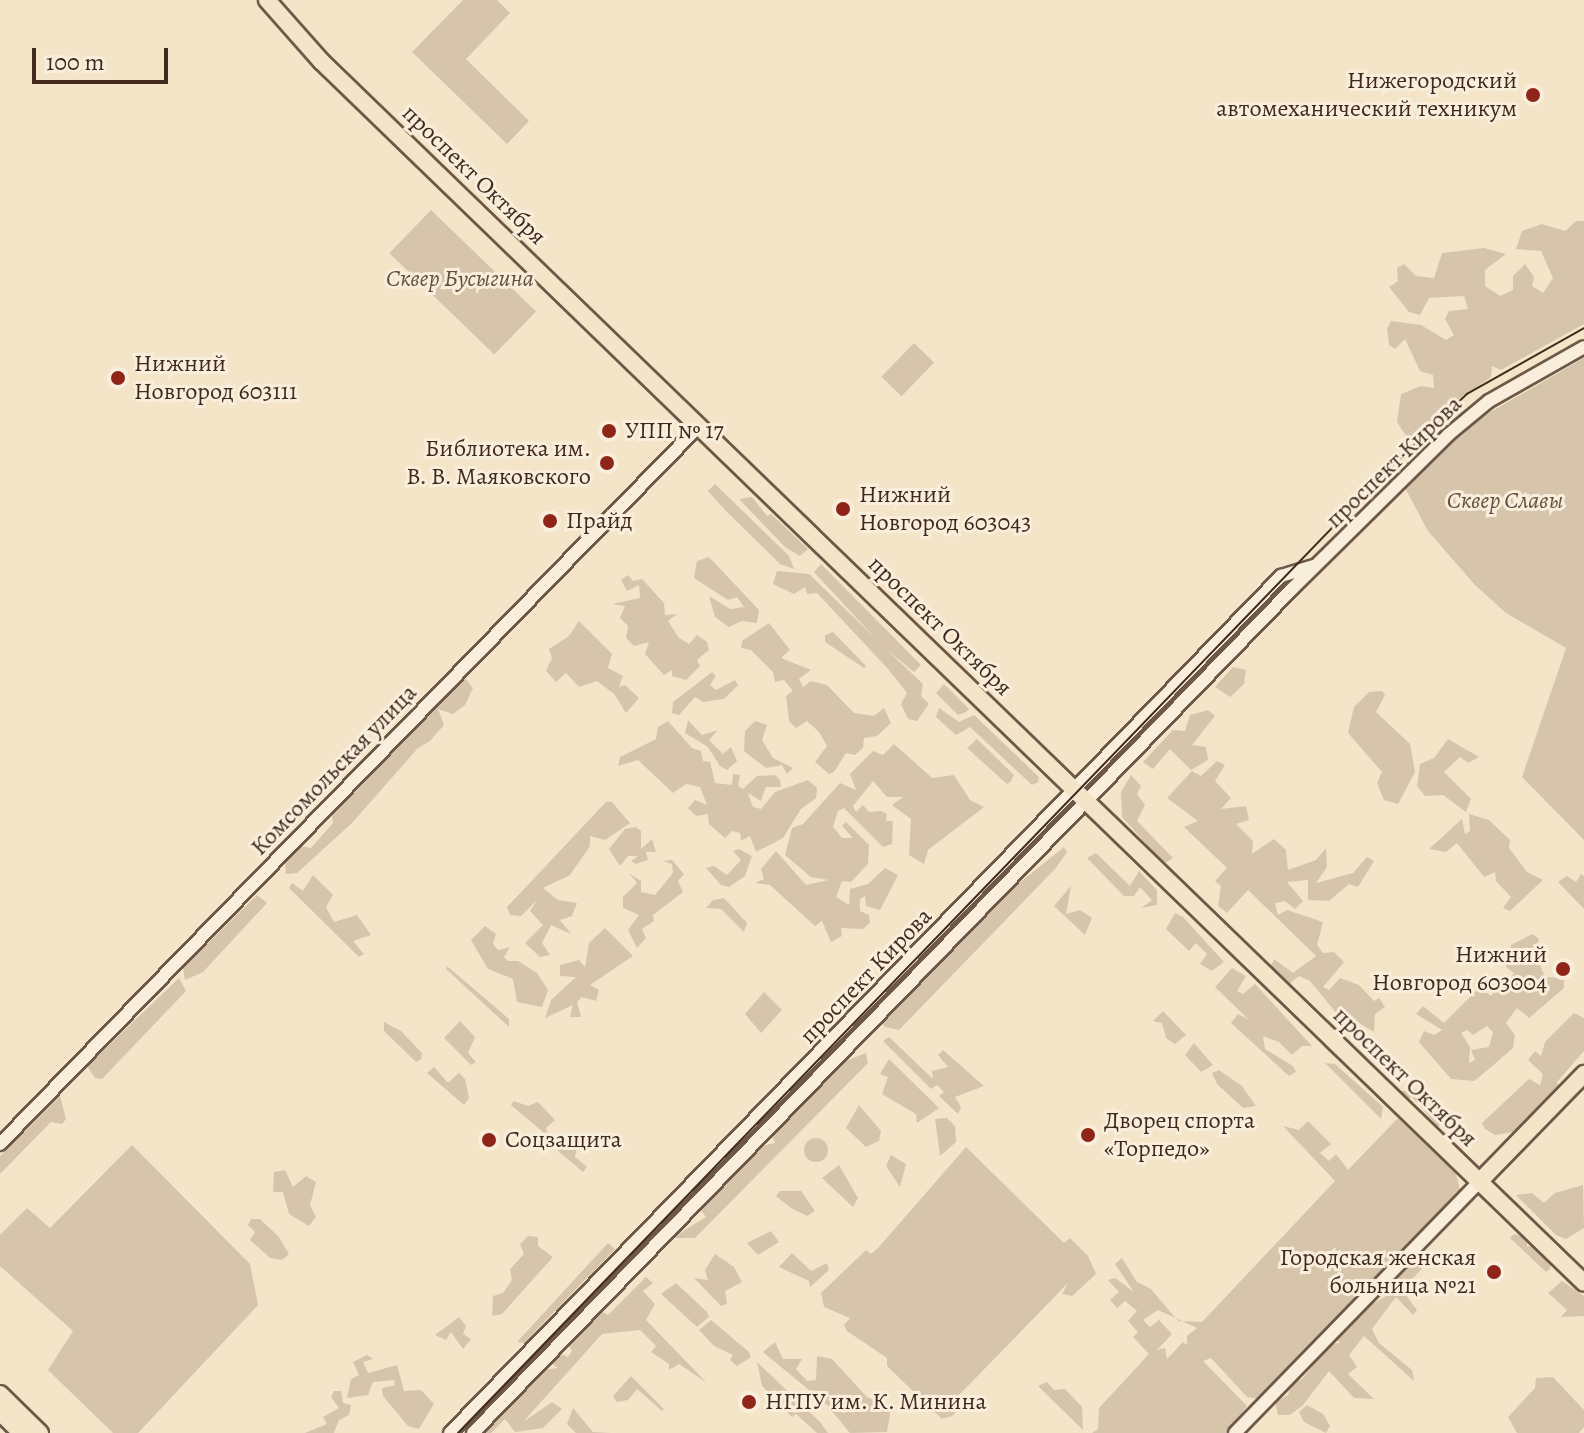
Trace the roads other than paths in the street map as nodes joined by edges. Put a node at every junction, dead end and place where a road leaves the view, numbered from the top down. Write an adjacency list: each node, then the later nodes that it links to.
1 (267, 0): 3 (main road, проспект Октября)
2 (1584, 347): 4 (street, проспект Кирова)
3 (699, 426): 4 (main road, проспект Октября); 6 (street, Комсомольская улица)
4 (1081, 796): 7 (main road, проспект Октября); 13 (street, проспект Кирова); 14 (street, проспект Кирова)
5 (1584, 1074): 7 (main road)
6 (0, 1144)
7 (1479, 1182): 8 (main road, проспект Октября); 15 (street)
8 (1584, 1283)
9 (0, 1394): 12 (main road)
10 (0, 1412): 11 (main road)
11 (21, 1433)
12 (40, 1433)
13 (450, 1433)
14 (473, 1433)
15 (1235, 1433)

